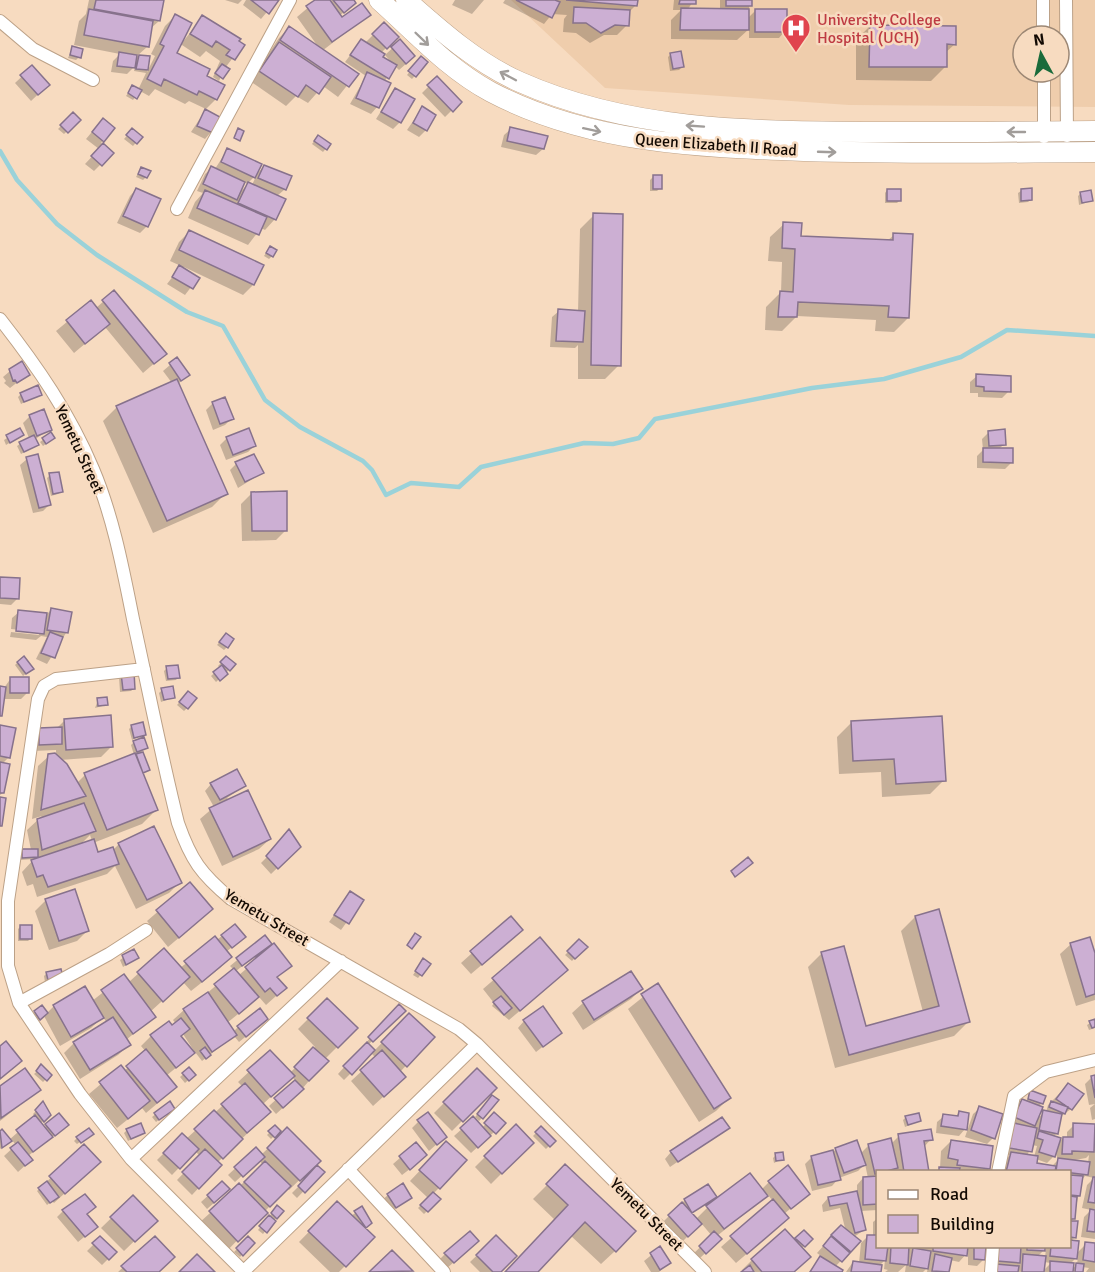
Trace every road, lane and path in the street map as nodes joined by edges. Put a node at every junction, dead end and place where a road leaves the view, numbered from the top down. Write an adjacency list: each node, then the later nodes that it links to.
1 (290, 0): 18 (street)
2 (379, 0): 14 (highway, Queen Elizabeth II Road, one-way to 14)
3 (406, 0): 10 (highway, Queen Elizabeth II Road, one-way to 3)
4 (1043, 0): 7 (street)
5 (1066, 0): 13 (street)
6 (0, 21): 8 (street)
7 (1043, 24)
8 (93, 80)
9 (1044, 84): 12 (street)
10 (735, 128): 12 (highway, Queen Elizabeth II Road, one-way to 10); 14 (highway)
11 (1095, 131): 13 (highway, Queen Elizabeth II Road)
12 (1044, 132): 13 (highway, Queen Elizabeth II Road); 15 (street)
13 (1067, 132): 16 (street)
14 (734, 148): 15 (highway, Queen Elizabeth II Road, one-way to 15)
15 (1043, 152): 16 (highway, Queen Elizabeth II Road)
16 (1067, 152): 17 (highway, Queen Elizabeth II Road)
17 (1095, 152)
18 (177, 209)
19 (0, 319): 20 (street, Yemetu Street)
20 (144, 669): 22 (street, Yemetu Street); 23 (street)
21 (146, 930): 23 (street)
22 (341, 961): 24 (street, Yemetu Street); 26 (street)
23 (19, 1003): 26 (street)
24 (477, 1044): 27 (street); 32 (street, Yemetu Street)
25 (1095, 1060): 28 (street)
26 (131, 1159): 30 (street)
27 (348, 1169): 30 (street); 31 (street)
28 (998, 1170)
29 (993, 1248): 33 (street)
30 (244, 1272)
31 (444, 1272)
32 (705, 1272)
33 (991, 1272)

